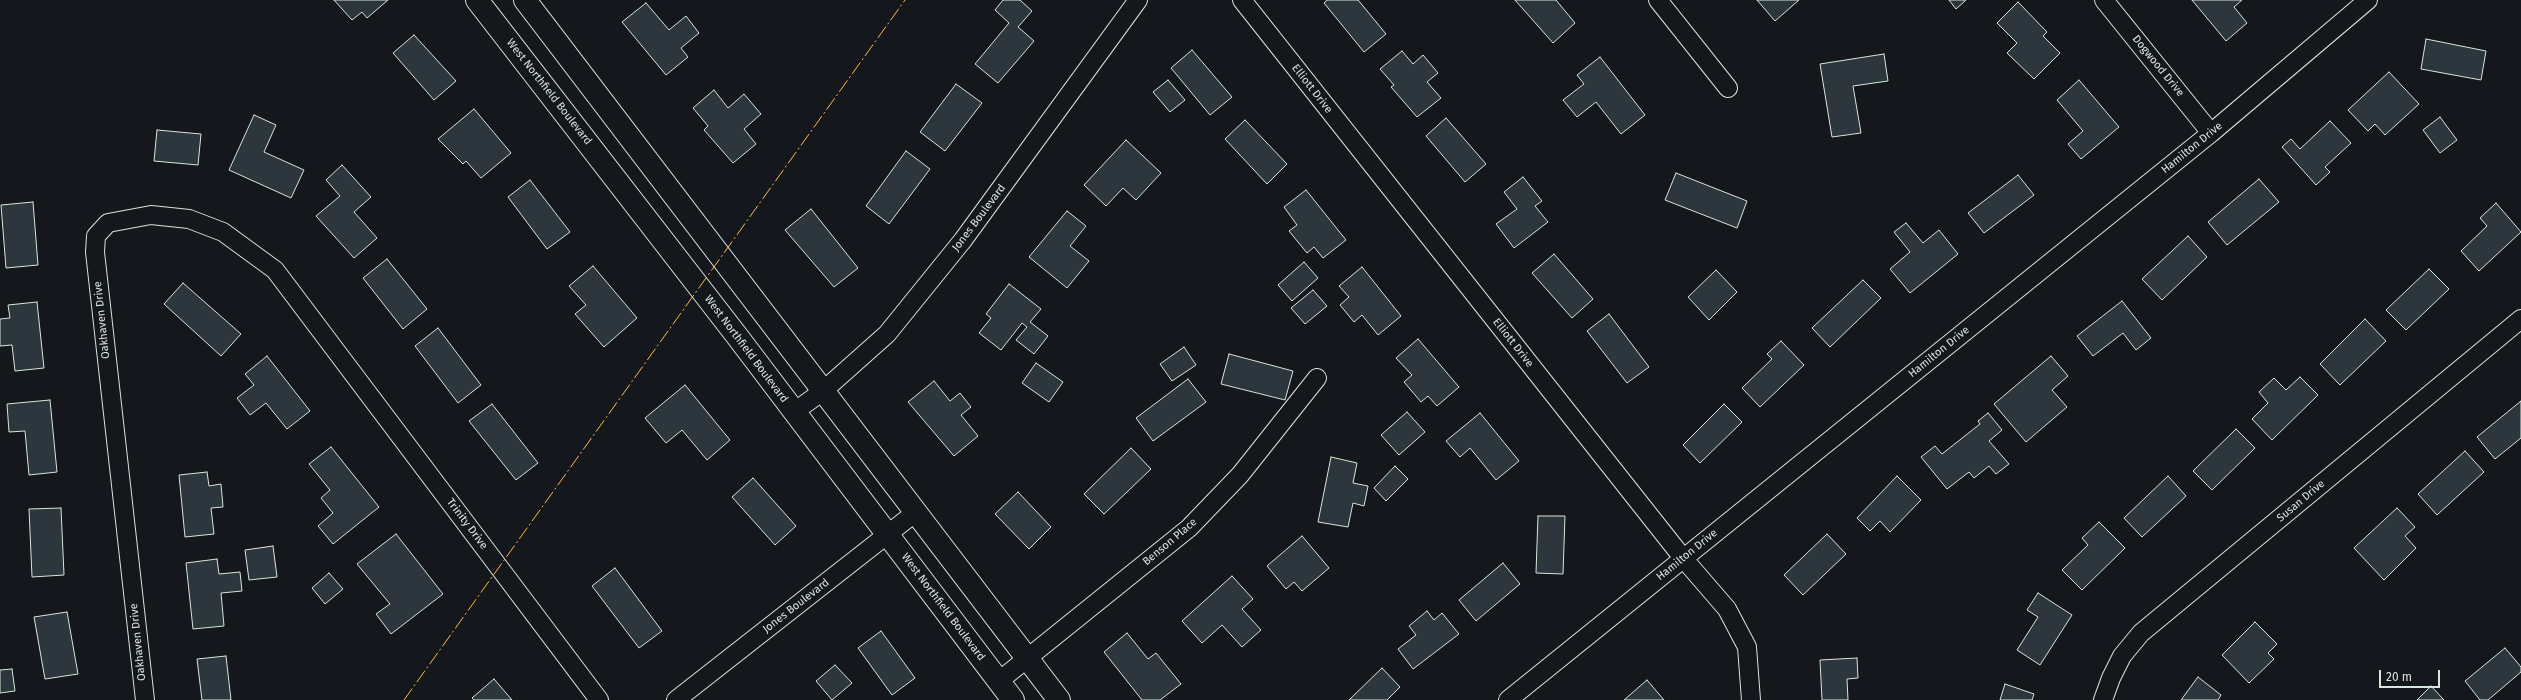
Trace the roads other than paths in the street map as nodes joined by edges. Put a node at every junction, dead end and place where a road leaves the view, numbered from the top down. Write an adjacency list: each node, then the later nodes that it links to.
1 (477, 0): 14 (main road, West Northfield Boulevard)
2 (525, 0): 13 (main road)
3 (1138, 0): 13 (street, Jones Boulevard)
4 (1242, 0): 17 (street, Elliott Drive)
5 (1658, 0): 8 (street)
6 (2104, 0): 9 (street, Dogwood Drive)
7 (2368, 0): 9 (street, Hamilton Drive)
8 (1728, 88)
9 (2211, 133): 17 (street, Hamilton Drive)
10 (2521, 318): 27 (street, Susan Drive)
11 (334, 348): 20 (street, Oakhaven Drive); 21 (street, Trinity Drive)
12 (1317, 378): 18 (street, Benson Place)
13 (823, 390): 14 (street, Jones Boulevard); 15 (main road)
14 (794, 412): 16 (main road, West Northfield Boulevard)
15 (916, 512): 16 (street, Jones Boulevard); 18 (main road)
16 (887, 534): 19 (main road, West Northfield Boulevard); 22 (street, Jones Boulevard)
17 (1683, 558): 25 (street, Hamilton Drive); 26 (street, Elliott Drive)
18 (1027, 657): 19 (street, Benson Place); 24 (main road)
19 (999, 682): 23 (main road, West Northfield Boulevard)
20 (145, 700)
21 (599, 700)
22 (676, 700)
23 (1013, 700)
24 (1059, 700)
25 (1508, 700)
26 (1751, 700)
27 (2103, 700)

